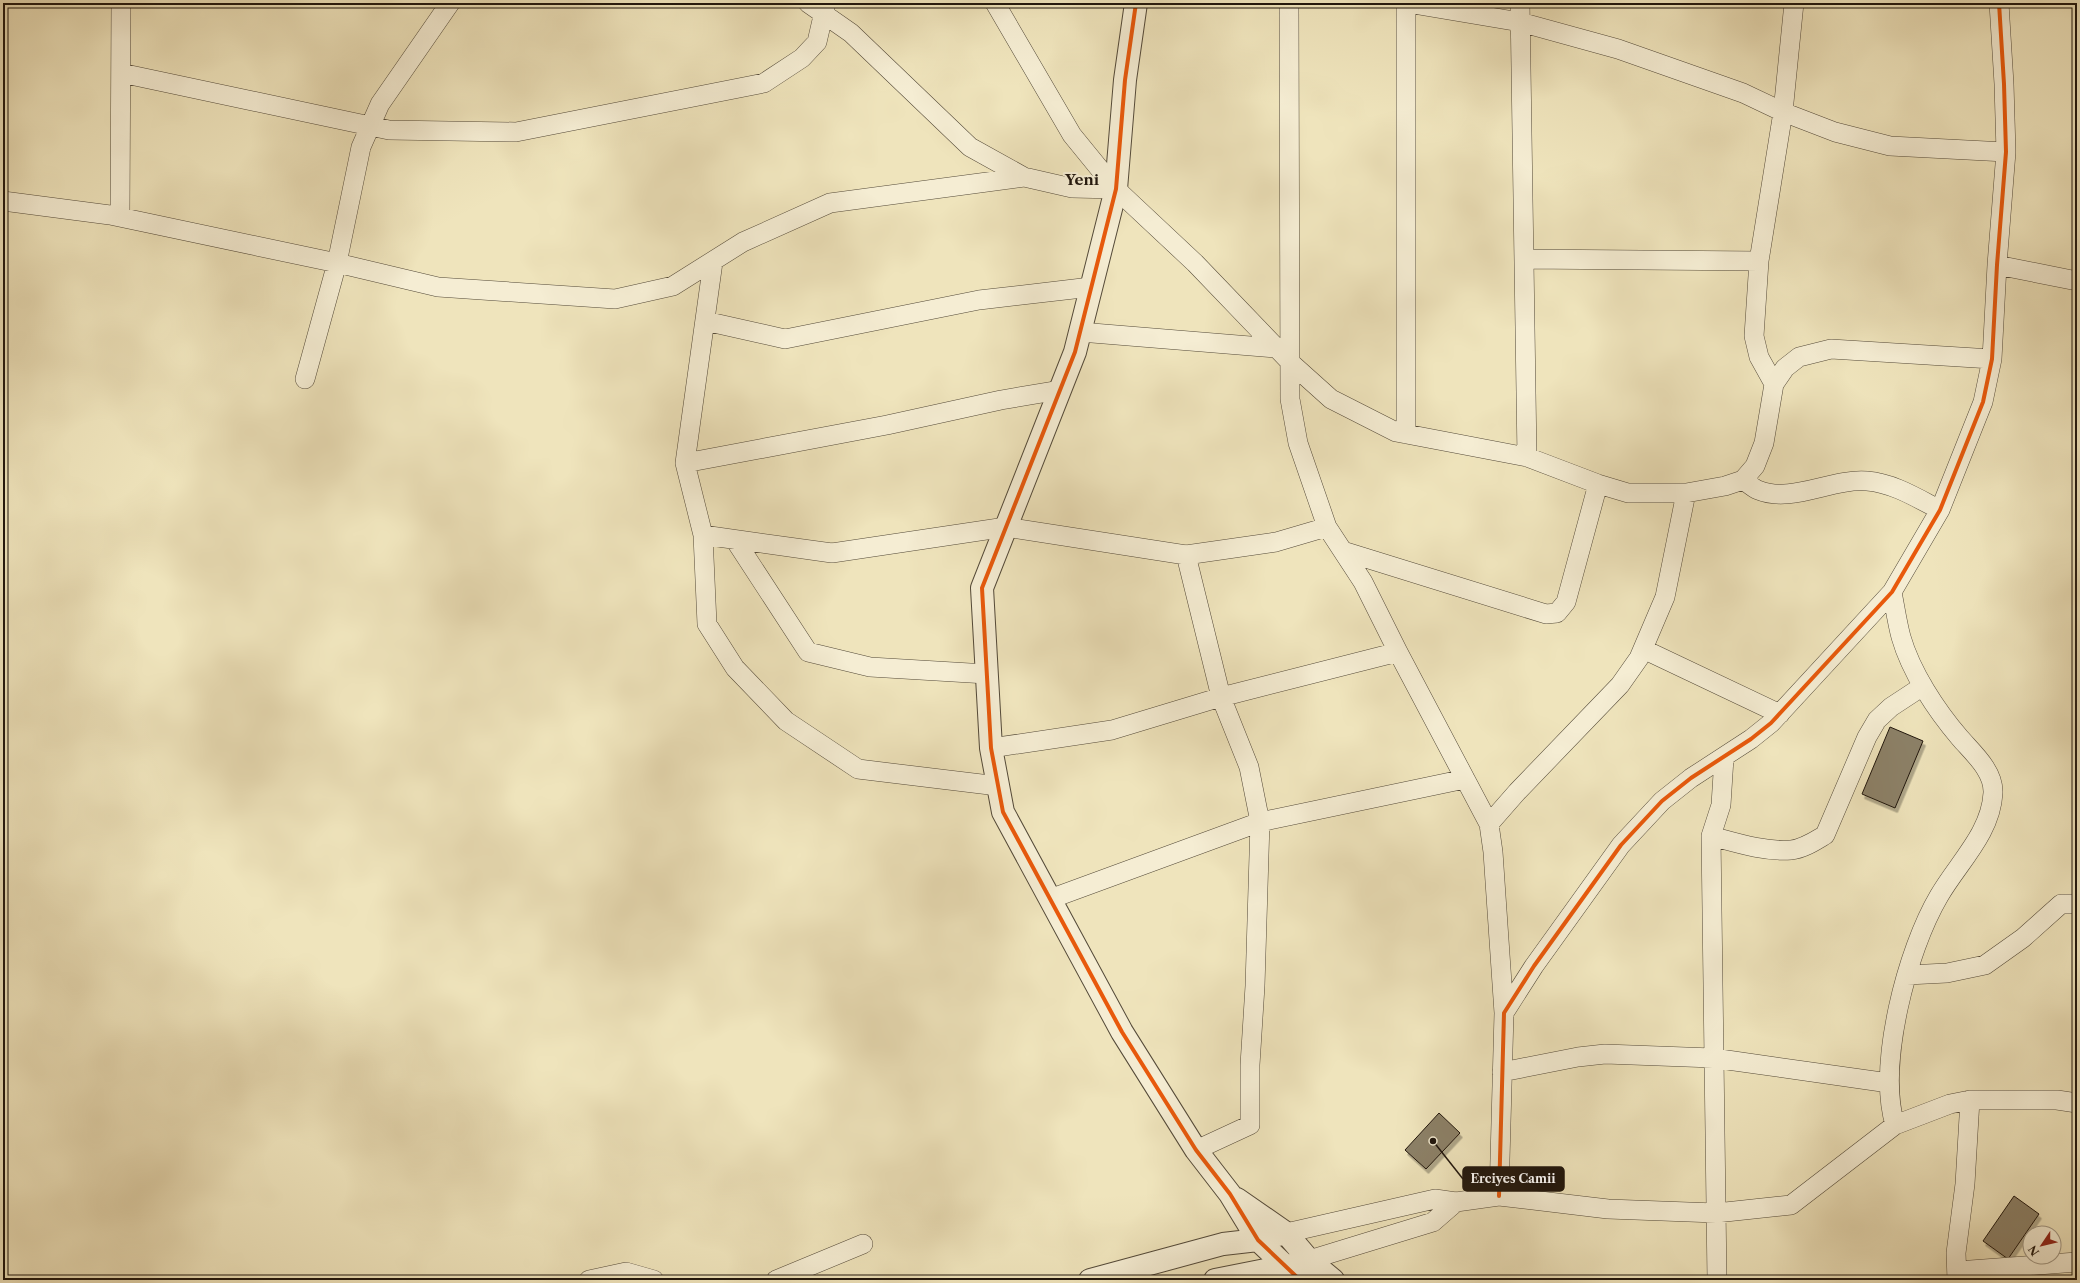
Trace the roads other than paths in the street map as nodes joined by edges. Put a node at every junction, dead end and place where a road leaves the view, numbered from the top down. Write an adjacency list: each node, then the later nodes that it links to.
1 (121, 3): 12 (street)
2 (450, 3): 14 (street)
3 (995, 3): 17 (street)
4 (1136, 3): 17 (street)
5 (1289, 3): 31 (street)
6 (1407, 3): 11 (street); 35 (street)
7 (1520, 3): 11 (street)
8 (1794, 3): 13 (street)
9 (1999, 3): 15 (street)
10 (819, 7): 14 (street); 16 (street)
11 (1520, 22): 13 (street); 20 (street)
12 (121, 73): 14 (street); 19 (street)
13 (1783, 112): 15 (street); 21 (street)
14 (370, 126): 23 (street)
15 (2006, 152): 24 (street)
16 (1024, 177): 17 (street); 22 (street)
17 (1116, 190): 26 (street); 29 (street)
18 (3, 201): 19 (street)
19 (120, 217): 23 (street)
20 (1524, 259): 21 (street); 36 (street)
21 (1759, 261): 33 (street)
22 (713, 262): 23 (street); 27 (street)
23 (337, 263): 32 (street)
24 (1997, 265): 25 (street); 30 (street)
25 (2077, 281)
26 (1092, 287): 27 (street); 28 (street)
27 (705, 321): 37 (street)
28 (1080, 332): 29 (street); 34 (street)
29 (1276, 348): 31 (street)
30 (1992, 359): 33 (street); 41 (street)
31 (1292, 364): 35 (street); 43 (street)
32 (305, 379)
33 (1774, 384): 38 (street)
34 (1060, 390): 37 (street); 42 (street)
35 (1406, 434): 36 (street)
36 (1527, 457): 39 (street)
37 (685, 463): 44 (street)
38 (1743, 480): 40 (street); 41 (street)
39 (1598, 484): 40 (street); 46 (street)
40 (1686, 493): 49 (street)
41 (1940, 510): 48 (street)
42 (1006, 527): 45 (street); 47 (street); 51 (street)
43 (1327, 527): 46 (street); 47 (street)
44 (703, 535): 45 (street); 58 (street)
45 (735, 540): 51 (street)
46 (1343, 551): 50 (street)
47 (1186, 555): 53 (street)
48 (1892, 592): 52 (street); 54 (street)
49 (1643, 649): 54 (street); 60 (street)
50 (1398, 652): 53 (street); 57 (street)
51 (987, 674): 55 (street)
52 (1923, 686): 61 (street); 64 (street)
53 (1221, 697): 55 (street); 59 (street)
54 (1780, 714): 56 (street)
55 (991, 748): 58 (street)
56 (1724, 758): 61 (street); 65 (street)
57 (1465, 779): 59 (street); 60 (street)
58 (998, 786): 62 (street)
59 (1260, 822): 62 (street); 72 (street)
60 (1489, 824): 65 (street)
61 (1711, 836): 66 (street)
62 (1050, 898): 72 (street)
63 (2077, 904): 64 (street)
64 (1907, 975): 68 (street)
65 (1504, 1013): 67 (street)
66 (1713, 1058): 67 (street); 68 (street); 76 (street)
67 (1502, 1072): 74 (street)
68 (1889, 1083): 71 (street)
69 (1970, 1100): 70 (street); 71 (street); 83 (street)
70 (2077, 1103)
71 (1895, 1125): 76 (street)
72 (1196, 1150): 73 (street)
73 (1230, 1194): 77 (street); 78 (street)
74 (1499, 1196): 75 (street); 76 (street)
75 (1456, 1202): 77 (street); 80 (street)
76 (1716, 1213): 90 (street)
77 (1286, 1233): 78 (street); 80 (street)
78 (1258, 1240): 82 (street); 87 (street)
79 (863, 1244): 86 (street)
80 (1309, 1260): 82 (street); 89 (street)
81 (2077, 1262): 83 (street)
82 (1292, 1274): 88 (street)
83 (1957, 1275)
84 (589, 1280): 85 (street)
85 (654, 1280)
86 (776, 1280)
87 (1090, 1280)
88 (1215, 1280)
89 (1333, 1280)
90 (1717, 1280)

